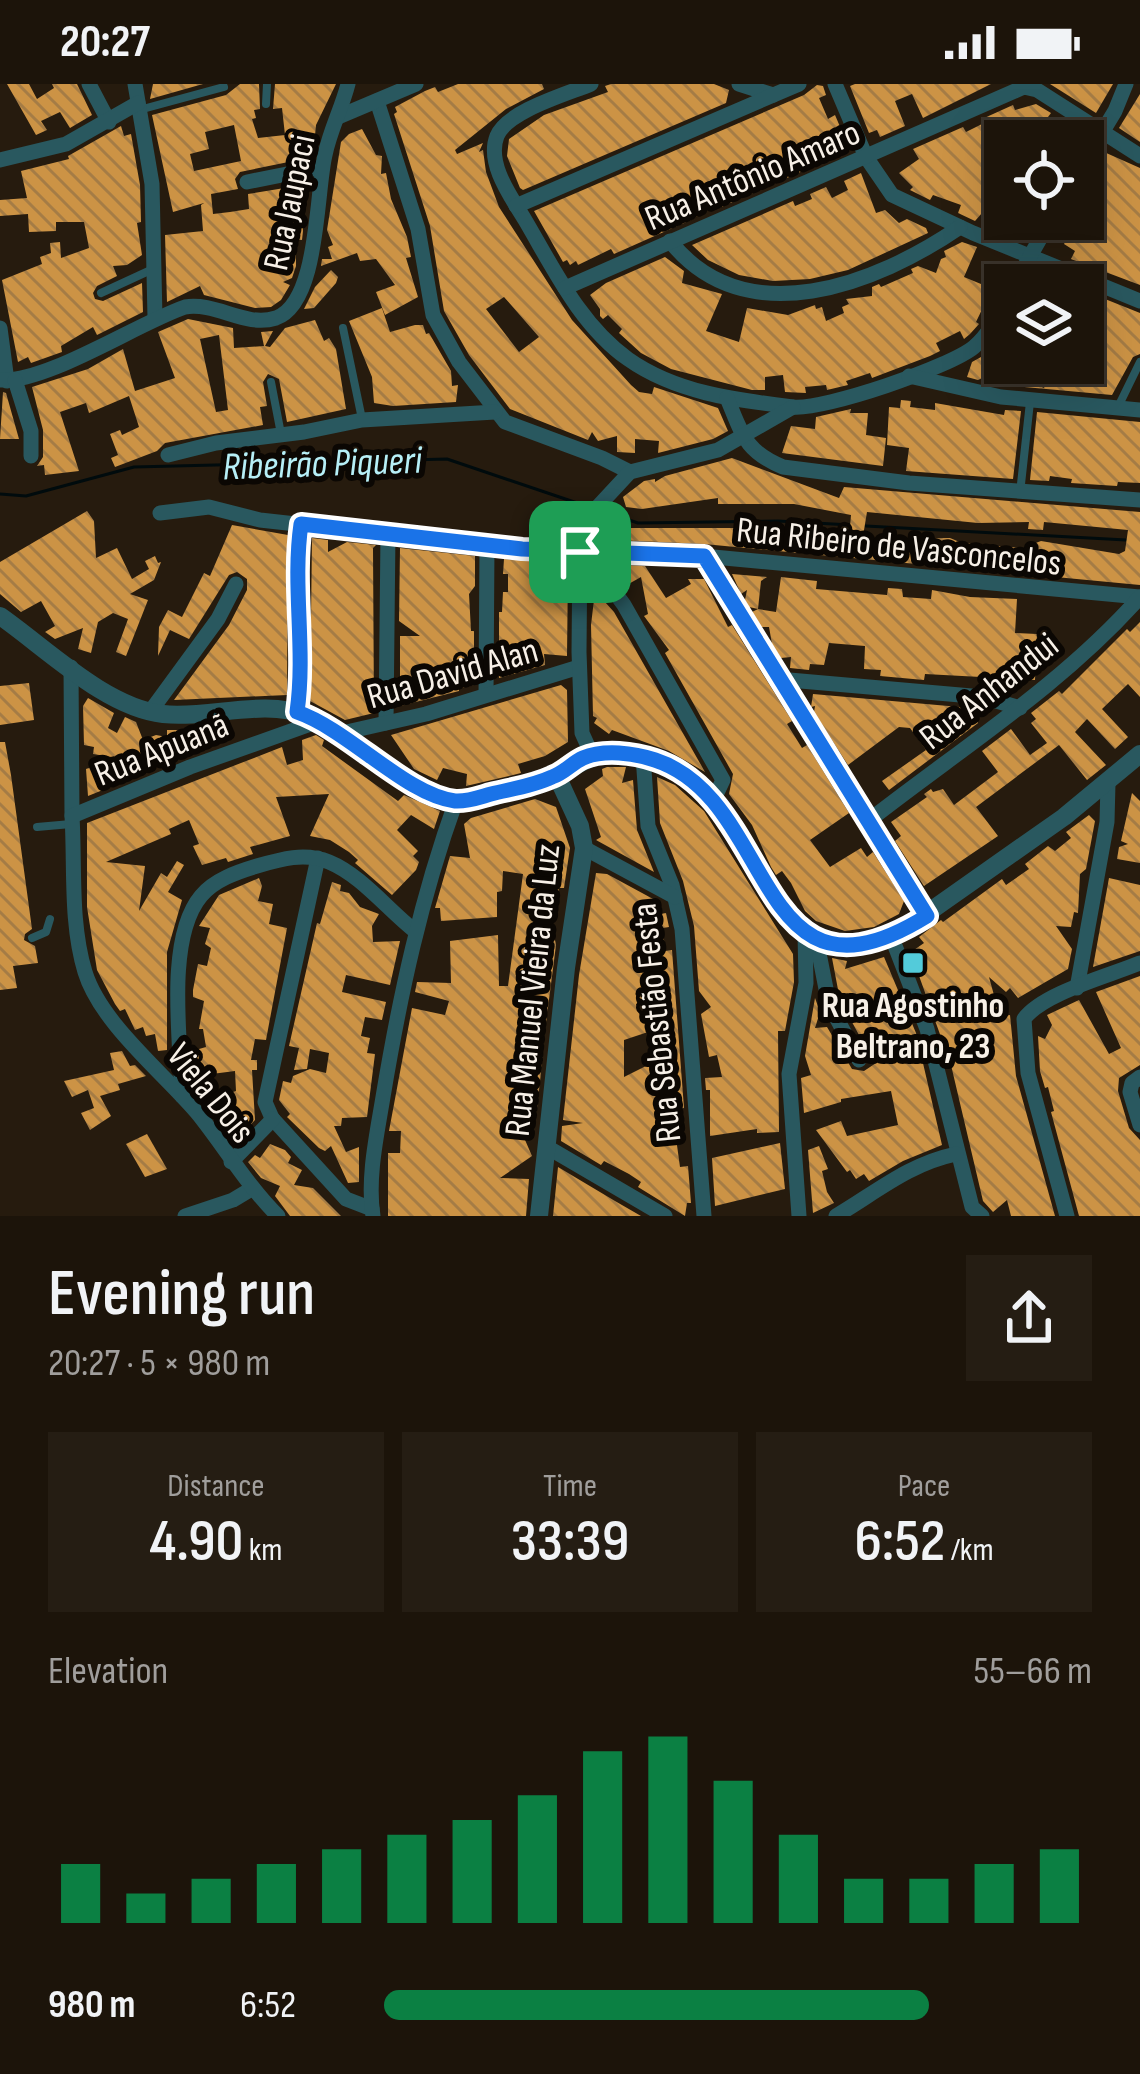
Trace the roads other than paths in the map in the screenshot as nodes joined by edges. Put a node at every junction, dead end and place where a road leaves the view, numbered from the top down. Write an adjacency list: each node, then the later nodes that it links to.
1 (89, 84): 19 (street)
2 (135, 84): 16 (street)
3 (267, 84): 15 (lane)
4 (348, 84): 17 (street, Rua Jaupaci)
5 (416, 84): 14 (street)
6 (591, 84): 27 (street)
7 (739, 84): 13 (street)
8 (799, 84): 13 (street)
9 (835, 84): 23 (street)
10 (1126, 84): 20 (street)
11 (1027, 86): 18 (street); 23 (street, Rua Antônio Amaro)
12 (224, 87): 16 (lane)
13 (773, 95): 27 (street)
14 (377, 101): 17 (street); 50 (street)
15 (266, 104)
16 (138, 107): 19 (street); 33 (street)
17 (338, 117): 25 (street, Rua Jaupaci)
18 (1081, 120)
19 (110, 122): 24 (street)
20 (1104, 129)
21 (1104, 134): 22 (street)
22 (1140, 156)
23 (866, 157): 28 (street); 30 (street, Rua Antônio Amaro)
24 (0, 160)
25 (322, 167): 26 (street); 37 (street, Rua Jaupaci)
26 (247, 182)
27 (516, 206): 34 (street)
28 (960, 227): 30 (street); 31 (street)
29 (1039, 240): 31 (street)
30 (670, 241): 34 (street, Rua Antônio Amaro)
31 (1030, 256): 32 (street); 36 (street)
32 (1026, 264)
33 (154, 268): 35 (lane); 37 (street)
34 (565, 288): 45 (street)
35 (101, 293)
36 (1140, 301)
37 (155, 318): 43 (street, Rua Jaupaci)
38 (0, 328): 43 (street)
39 (343, 328): 51 (lane)
40 (984, 336): 42 (street)
41 (1140, 362): 48 (lane)
42 (909, 376): 46 (street); 47 (street)
43 (7, 381): 55 (street)
44 (271, 382): 52 (lane)
45 (727, 398): 47 (street); 53 (street)
46 (1030, 400): 48 (street); 57 (lane)
47 (793, 406): 53 (street)
48 (1118, 407): 49 (street)
49 (1140, 410)
50 (495, 412): 51 (street); 56 (street)
51 (362, 420): 52 (street)
52 (282, 435): 54 (street)
53 (742, 438): 56 (street); 57 (street)
54 (168, 455)
55 (31, 456)
56 (625, 477): 63 (street)
57 (1020, 493): 58 (street)
58 (1140, 500)
59 (160, 512): 60 (street, Rua Ribeiro de Vasconcelos)
60 (301, 524): 61 (street, Rua Ribeiro de Vasconcelos); 74 (street)
61 (388, 532): 62 (street, Rua Ribeiro de Vasconcelos); 76 (street)
62 (488, 545): 63 (street, Rua Ribeiro de Vasconcelos); 71 (street)
63 (580, 556): 64 (street, Rua Ribeiro de Vasconcelos); 69 (street); 83 (street)
64 (704, 556): 66 (street, Rua Ribeiro de Vasconcelos); 70 (street)
65 (236, 584): 73 (street)
66 (1140, 597): 72 (street, Rua Anhandui)
67 (0, 616): 68 (street)
68 (71, 667): 73 (street); 85 (street)
69 (579, 667): 71 (street, Rua David Alan); 79 (street)
70 (778, 679): 72 (street); 86 (street)
71 (486, 695): 76 (street, Rua David Alan)
72 (1020, 708): 86 (street, Rua Anhandui)
73 (151, 712): 74 (street)
74 (297, 712): 75 (street)
75 (319, 721): 77 (street); 85 (street, Rua Apuanã)
76 (386, 723): 77 (street, Rua David Alan)
77 (342, 733): 84 (street)
78 (1140, 754): 82 (street)
79 (592, 755): 80 (street); 81 (street)
80 (643, 756): 83 (street); 90 (street, Rua Sebastião Festa)
81 (557, 776): 84 (street); 88 (street, Rua Manuel Vieira da Luz)
82 (1108, 783): 91 (street); 98 (street)
83 (714, 799): 94 (street)
84 (456, 801): 93 (street)
85 (72, 820): 87 (lane); 99 (street, Rua Apuanã)
86 (867, 822): 91 (street)
87 (38, 827)
88 (584, 848): 90 (street); 105 (street, Rua Manuel Vieira da Luz)
89 (318, 858): 93 (street); 102 (street); 103 (street)
90 (675, 897): 115 (street, Rua Sebastião Festa)
91 (927, 916): 96 (street)
92 (50, 919): 95 (lane)
93 (415, 931): 109 (street)
94 (810, 935): 96 (street); 100 (street); 116 (street)
95 (32, 938)
96 (892, 938): 106 (street)
97 (1140, 963): 98 (street)
98 (1077, 988): 118 (street)
99 (103, 1004): 102 (street, Viela Dois)
100 (859, 1060)
101 (1140, 1077): 104 (street)
102 (182, 1096): 107 (street, Viela Dois)
103 (273, 1119): 107 (street); 109 (street)
104 (1140, 1124)
105 (548, 1147): 113 (street, Rua Manuel Vieira da Luz); 114 (street)
106 (956, 1154): 110 (street); 117 (street)
107 (231, 1162): 108 (street, Viela Dois)
108 (253, 1188): 111 (street); 112 (street, Viela Dois)
109 (373, 1212)
110 (976, 1213)
111 (185, 1216)
112 (278, 1216)
113 (539, 1216)
114 (665, 1216)
115 (704, 1216)
116 (800, 1216)
117 (836, 1216)
118 (1067, 1216)

